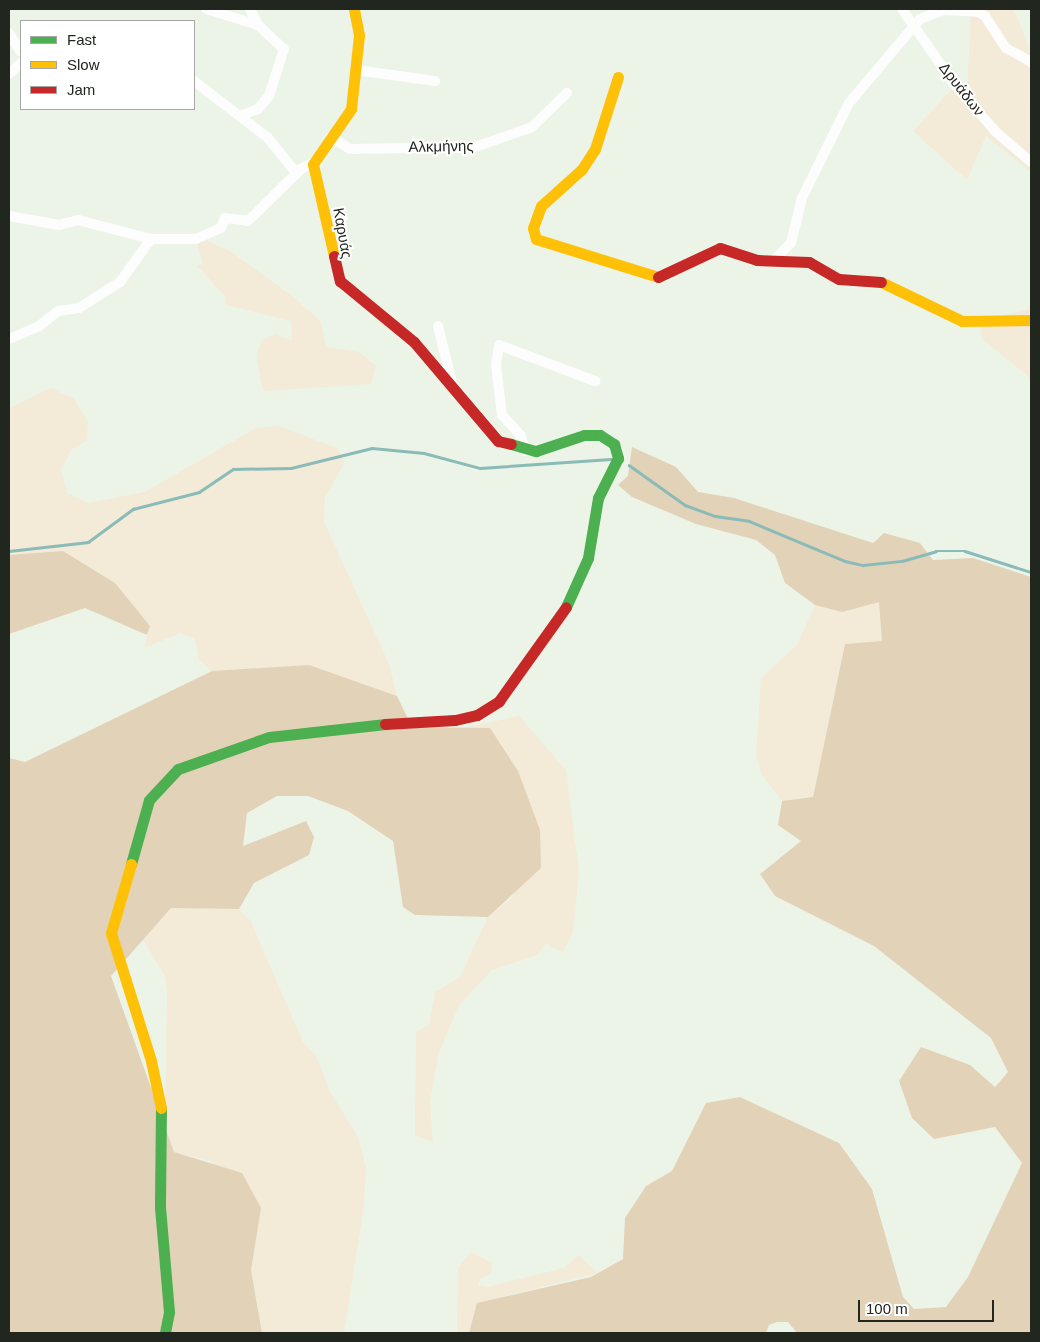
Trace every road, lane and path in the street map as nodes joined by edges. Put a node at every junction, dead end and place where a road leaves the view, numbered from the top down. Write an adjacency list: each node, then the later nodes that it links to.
1 (206, 9): 5 (street)
2 (250, 9): 5 (street)
3 (354, 9): 11 (street)
4 (902, 9): 6 (street, Δρυάδων)
5 (258, 24): 17 (street)
6 (915, 24): 9 (street); 20 (street, Δρυάδων); 24 (street)
7 (9, 32): 8 (street)
8 (20, 50)
9 (1031, 62)
10 (20, 64): 12 (street)
11 (356, 70): 15 (street); 18 (street)
12 (9, 74)
13 (618, 77): 24 (street)
14 (195, 82): 17 (street)
15 (435, 82)
16 (567, 93): 18 (street, Αλκμήνης)
17 (240, 116): 21 (street)
18 (331, 137): 19 (street)
19 (314, 162): 21 (street); 29 (street, Καρυάς)
20 (1031, 162)
21 (297, 174): 23 (street)
22 (9, 216): 23 (street)
23 (152, 239): 27 (street)
24 (773, 261): 25 (street)
25 (1031, 320)
26 (438, 326): 29 (street)
27 (9, 339)
28 (595, 380): 30 (street)
29 (453, 387): 30 (street, Καρυάς)
30 (525, 451): 31 (street)
31 (165, 1333)

